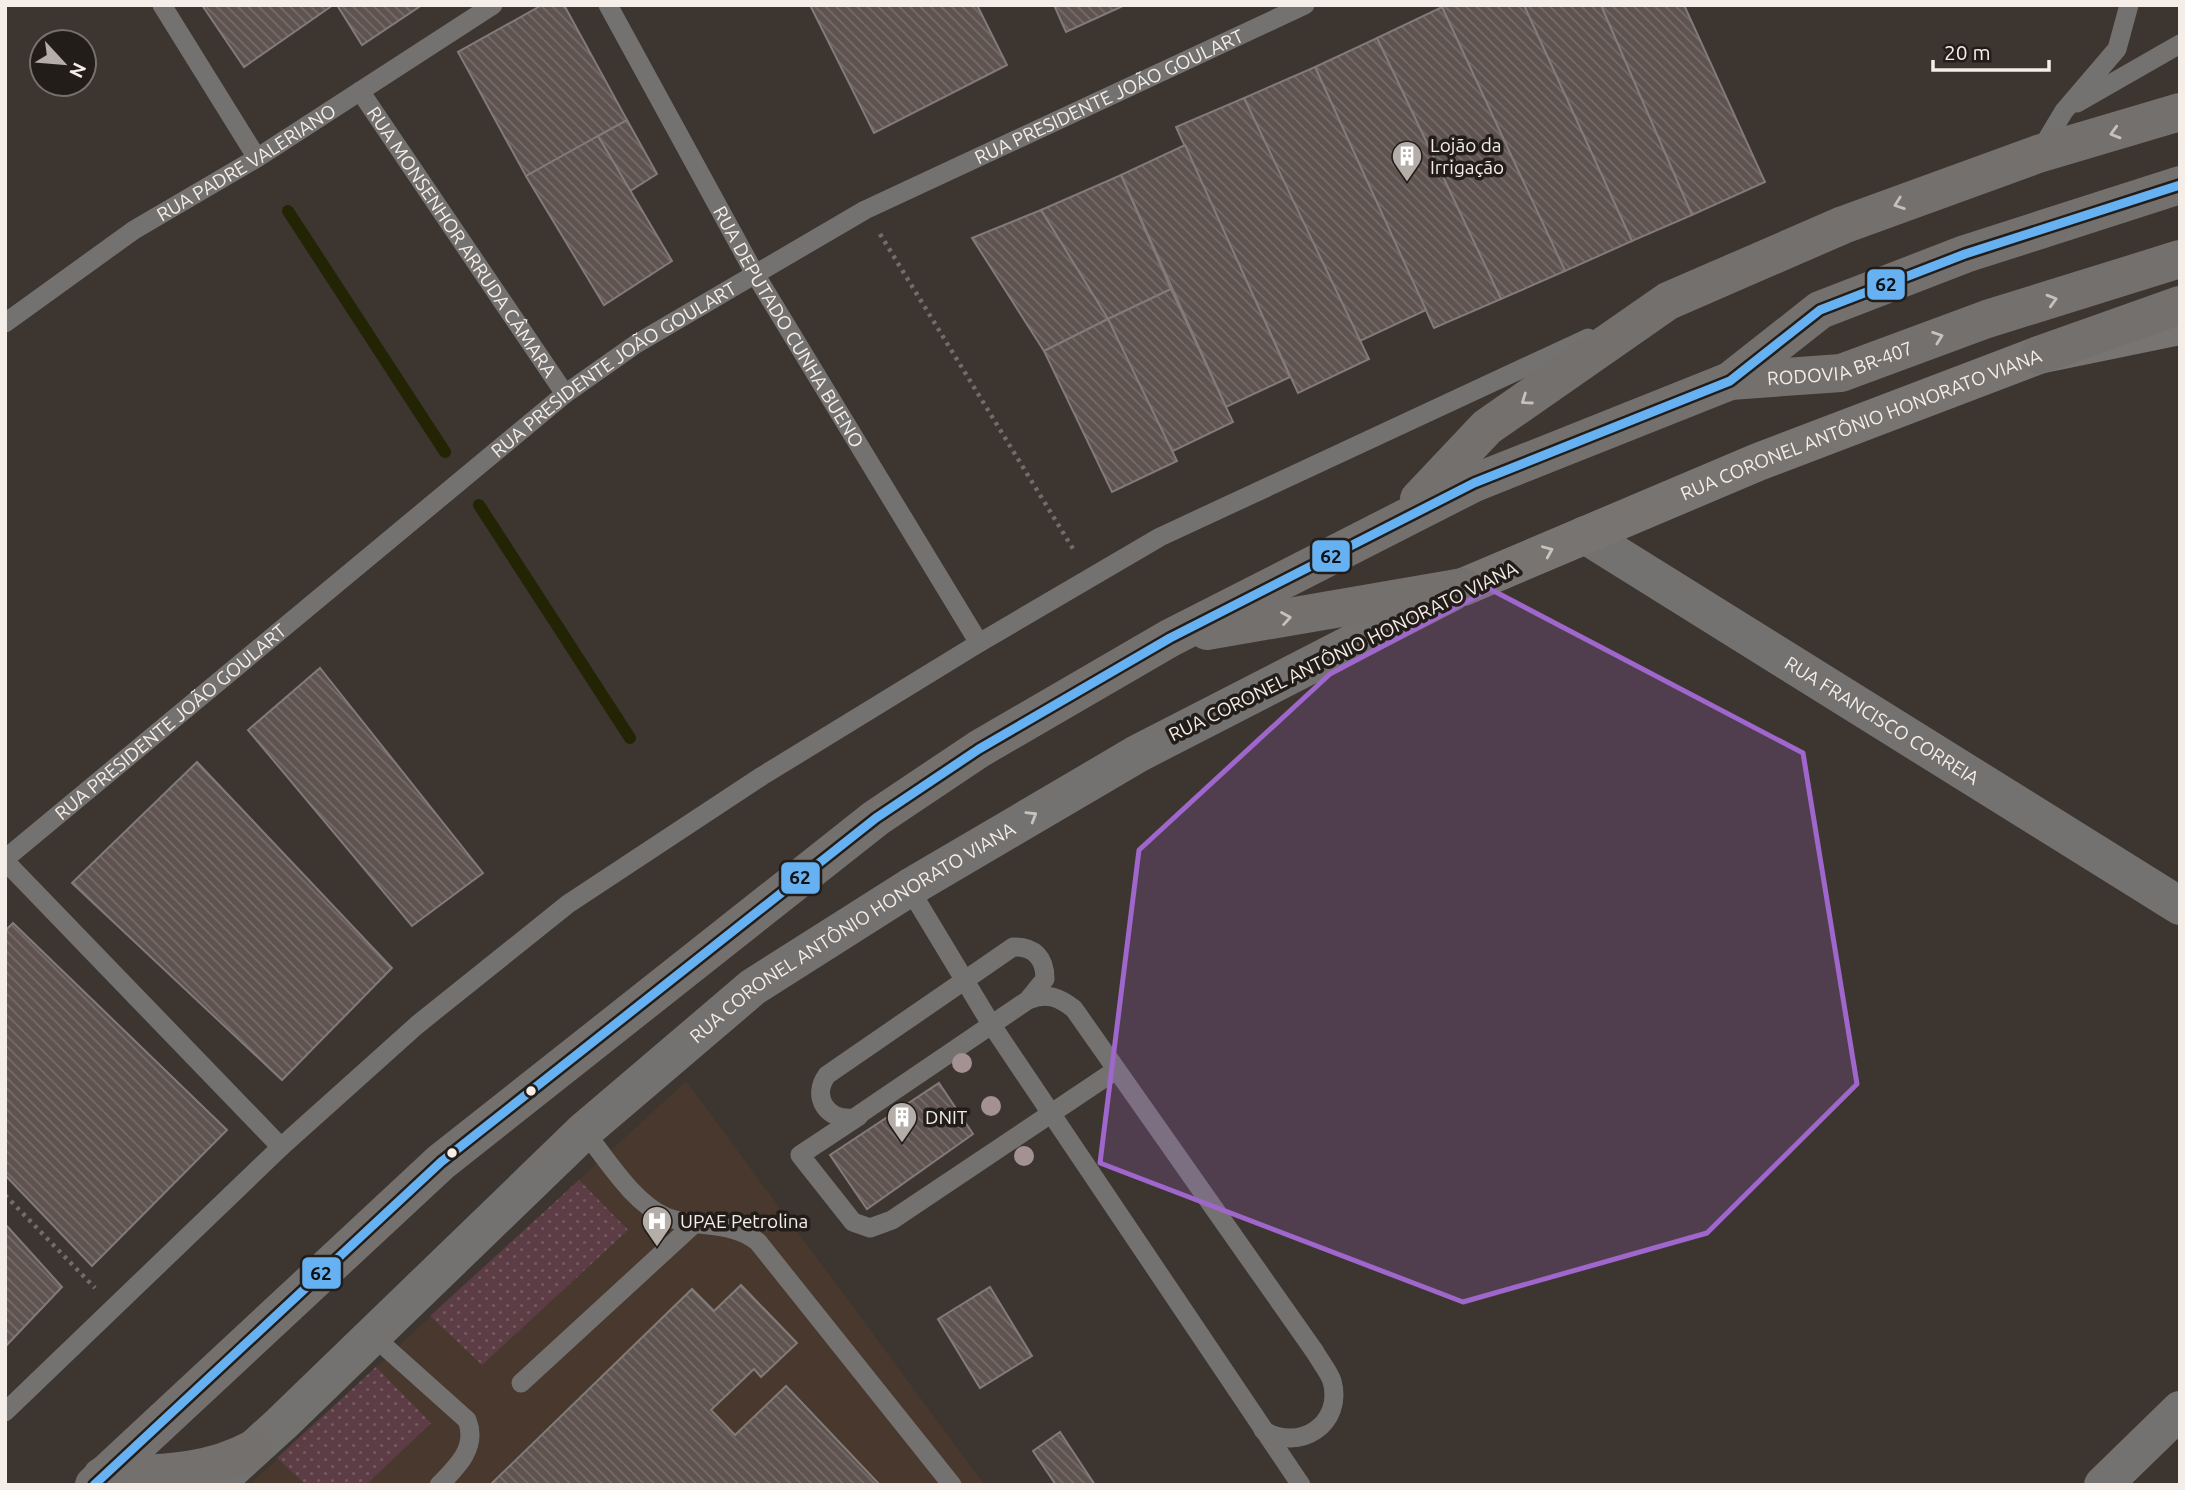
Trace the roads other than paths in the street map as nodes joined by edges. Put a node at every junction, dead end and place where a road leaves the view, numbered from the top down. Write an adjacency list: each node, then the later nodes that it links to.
1 (162, 5): 11 (lane)
2 (493, 5): 7 (lane, RUA PADRE VALERIANO)
3 (608, 5): 14 (lane, RUA DEPUTADO CUNHA BUENO)
4 (1305, 5): 14 (lane, RUA PRESIDENTE JOÃO GOULART)
5 (2129, 5): 8 (lane)
6 (2180, 44): 8 (lane)
7 (360, 91): 11 (lane, RUA PADRE VALERIANO); 21 (lane, RUA MONSENHOR ARRUDA CÂMARA)
8 (2064, 110): 10 (lane)
9 (2180, 112): 10 (highway, one-way to 10)
10 (2038, 154): 15 (highway, one-way to 15)
11 (257, 158): 17 (lane, RUA PADRE VALERIANO)
12 (2180, 185): 20 (highway, RODOVIA BR-407)
13 (2180, 259): 20 (highway, RODOVIA BR-407, one-way to 13)
14 (755, 274): 21 (lane, RUA PRESIDENTE JOÃO GOULART); 26 (lane, RUA DEPUTADO CUNHA BUENO)
15 (1668, 301): 22 (highway, one-way to 22); 26 (lane)
16 (2180, 305): 19 (highway)
17 (5, 323)
18 (2180, 326): 19 (main road, RUA CORONEL ANTÔNIO HONORATO VIANA)
19 (2039, 355): 23 (main road, RUA CORONEL ANTÔNIO HONORATO VIANA)
20 (1730, 381): 22 (highway)
21 (565, 394): 27 (lane, RUA PRESIDENTE JOÃO GOULART)
22 (1398, 520): 25 (highway)
23 (1585, 535): 24 (main road, RUA CORONEL ANTÔNIO HONORATO VIANA, one-way to 23); 29 (street, RUA FRANCISCO CORREIA)
24 (1463, 587): 25 (highway, one-way to 24); 28 (street, RUA CORONEL ANTÔNIO HONORATO VIANA, one-way to 24)
25 (1170, 638): 45 (highway)
26 (979, 643): 37 (lane)
27 (5, 860): 37 (lane)
28 (909, 888): 30 (lane); 36 (street, RUA CORONEL ANTÔNIO HONORATO VIANA)
29 (2180, 906)
30 (963, 980): 31 (lane); 32 (lane); 34 (lane)
31 (1028, 1000): 32 (lane); 33 (lane)
32 (991, 1024): 34 (lane); 35 (lane)
33 (1116, 1070): 35 (lane); 43 (lane)
34 (862, 1114): 35 (lane)
35 (1051, 1114): 43 (lane)
36 (584, 1131): 38 (lane); 39 (street, RUA CORONEL ANTÔNIO HONORATO VIANA)
37 (281, 1147): 42 (lane)
38 (694, 1224): 40 (lane); 48 (lane)
39 (372, 1335): 44 (street, RUA CORONEL ANTÔNIO HONORATO VIANA); 47 (lane)
40 (521, 1383)
41 (2180, 1411): 50 (street)
42 (5, 1412)
43 (1263, 1430): 49 (lane)
44 (253, 1449): 45 (highway); 46 (street, RUA CORONEL ANTÔNIO HONORATO VIANA)
45 (99, 1480)
46 (214, 1485)
47 (439, 1485)
48 (952, 1485)
49 (1301, 1485)
50 (2103, 1485)

